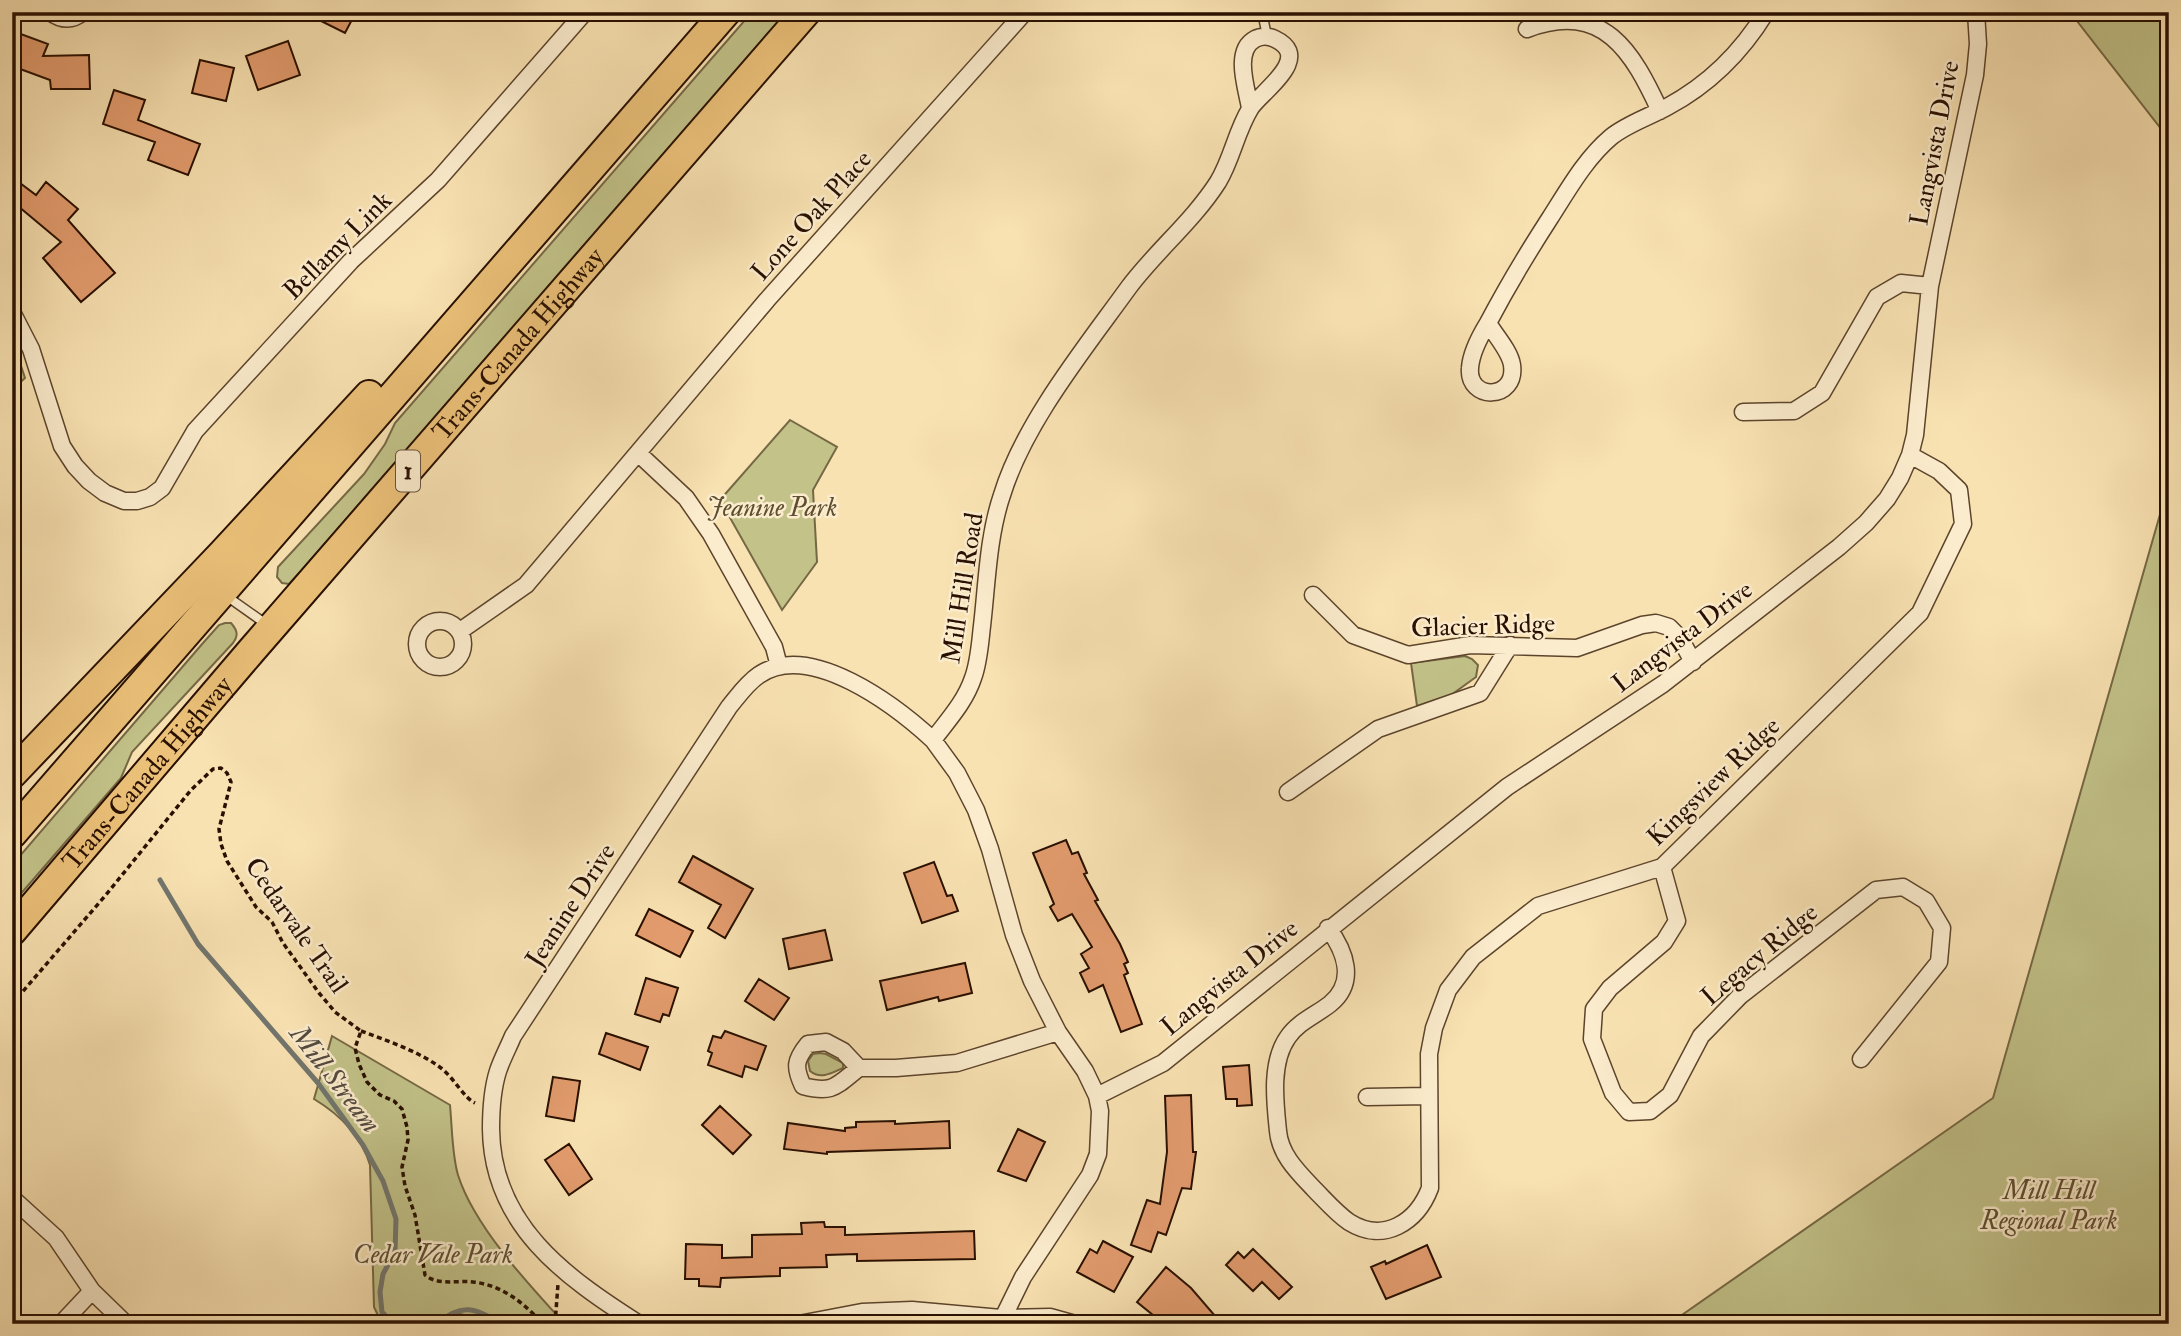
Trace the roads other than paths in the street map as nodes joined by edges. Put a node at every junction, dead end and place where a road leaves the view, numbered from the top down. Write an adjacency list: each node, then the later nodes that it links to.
1 (50, 12): 2 (street)
2 (83, 12)
3 (585, 12): 16 (street, Bellamy Link)
4 (726, 12): 14 (highway, 1)
5 (806, 12): 23 (highway, Trans-Canada Highway / 1)
6 (1025, 12): 19 (street, Lone Oak Place)
7 (1262, 12): 11 (lane)
8 (1766, 12): 13 (street)
9 (1976, 12): 15 (street, Langvista Drive)
10 (1527, 29): 13 (street)
11 (1267, 36): 12 (street, Mill Hill Road); 12 (street, Mill Hill Road)
12 (1250, 108): 28 (street, Mill Hill Road)
13 (1660, 111): 17 (street)
14 (529, 240): 21 (highway, 1); 29 (highway)
15 (1930, 286): 18 (street); 20 (street, Langvista Drive)
16 (12, 312)
17 (1488, 323)
18 (1743, 412)
19 (639, 454): 24 (street, Lone Oak Place); 27 (street)
20 (1910, 455): 26 (street, Langvista Drive); 32 (street, Kingsview Ridge)
21 (222, 593): 23 (lane); 31 (highway, 1)
22 (1313, 595): 25 (street, Glacier Ridge)
23 (271, 628): 34 (highway, Trans-Canada Highway / 1)
24 (460, 631)
25 (1510, 645): 26 (street, Glacier Ridge); 30 (street)
26 (1693, 662): 33 (street, Langvista Drive)
27 (779, 666): 28 (street); 46 (street, Jeanine Drive)
28 (933, 740): 35 (street)
29 (12, 774)
30 (1288, 792)
31 (12, 834)
32 (1662, 867): 36 (street, Legacy Ridge); 39 (street, Kingsview Ridge)
33 (1328, 928): 38 (street, Langvista Drive); 39 (street, Kingsview Ridge)
34 (12, 931)
35 (1058, 1032): 37 (street); 38 (street)
36 (1861, 1059)
37 (859, 1068)
38 (1097, 1096): 43 (street)
39 (1428, 1096): 40 (street)
40 (1367, 1097)
41 (12, 1198): 42 (street)
42 (92, 1292): 44 (street); 45 (street)
43 (1001, 1321): 47 (street); 48 (street)
44 (61, 1324)
45 (126, 1324)
46 (639, 1324)
47 (799, 1324)
48 (1075, 1324)

